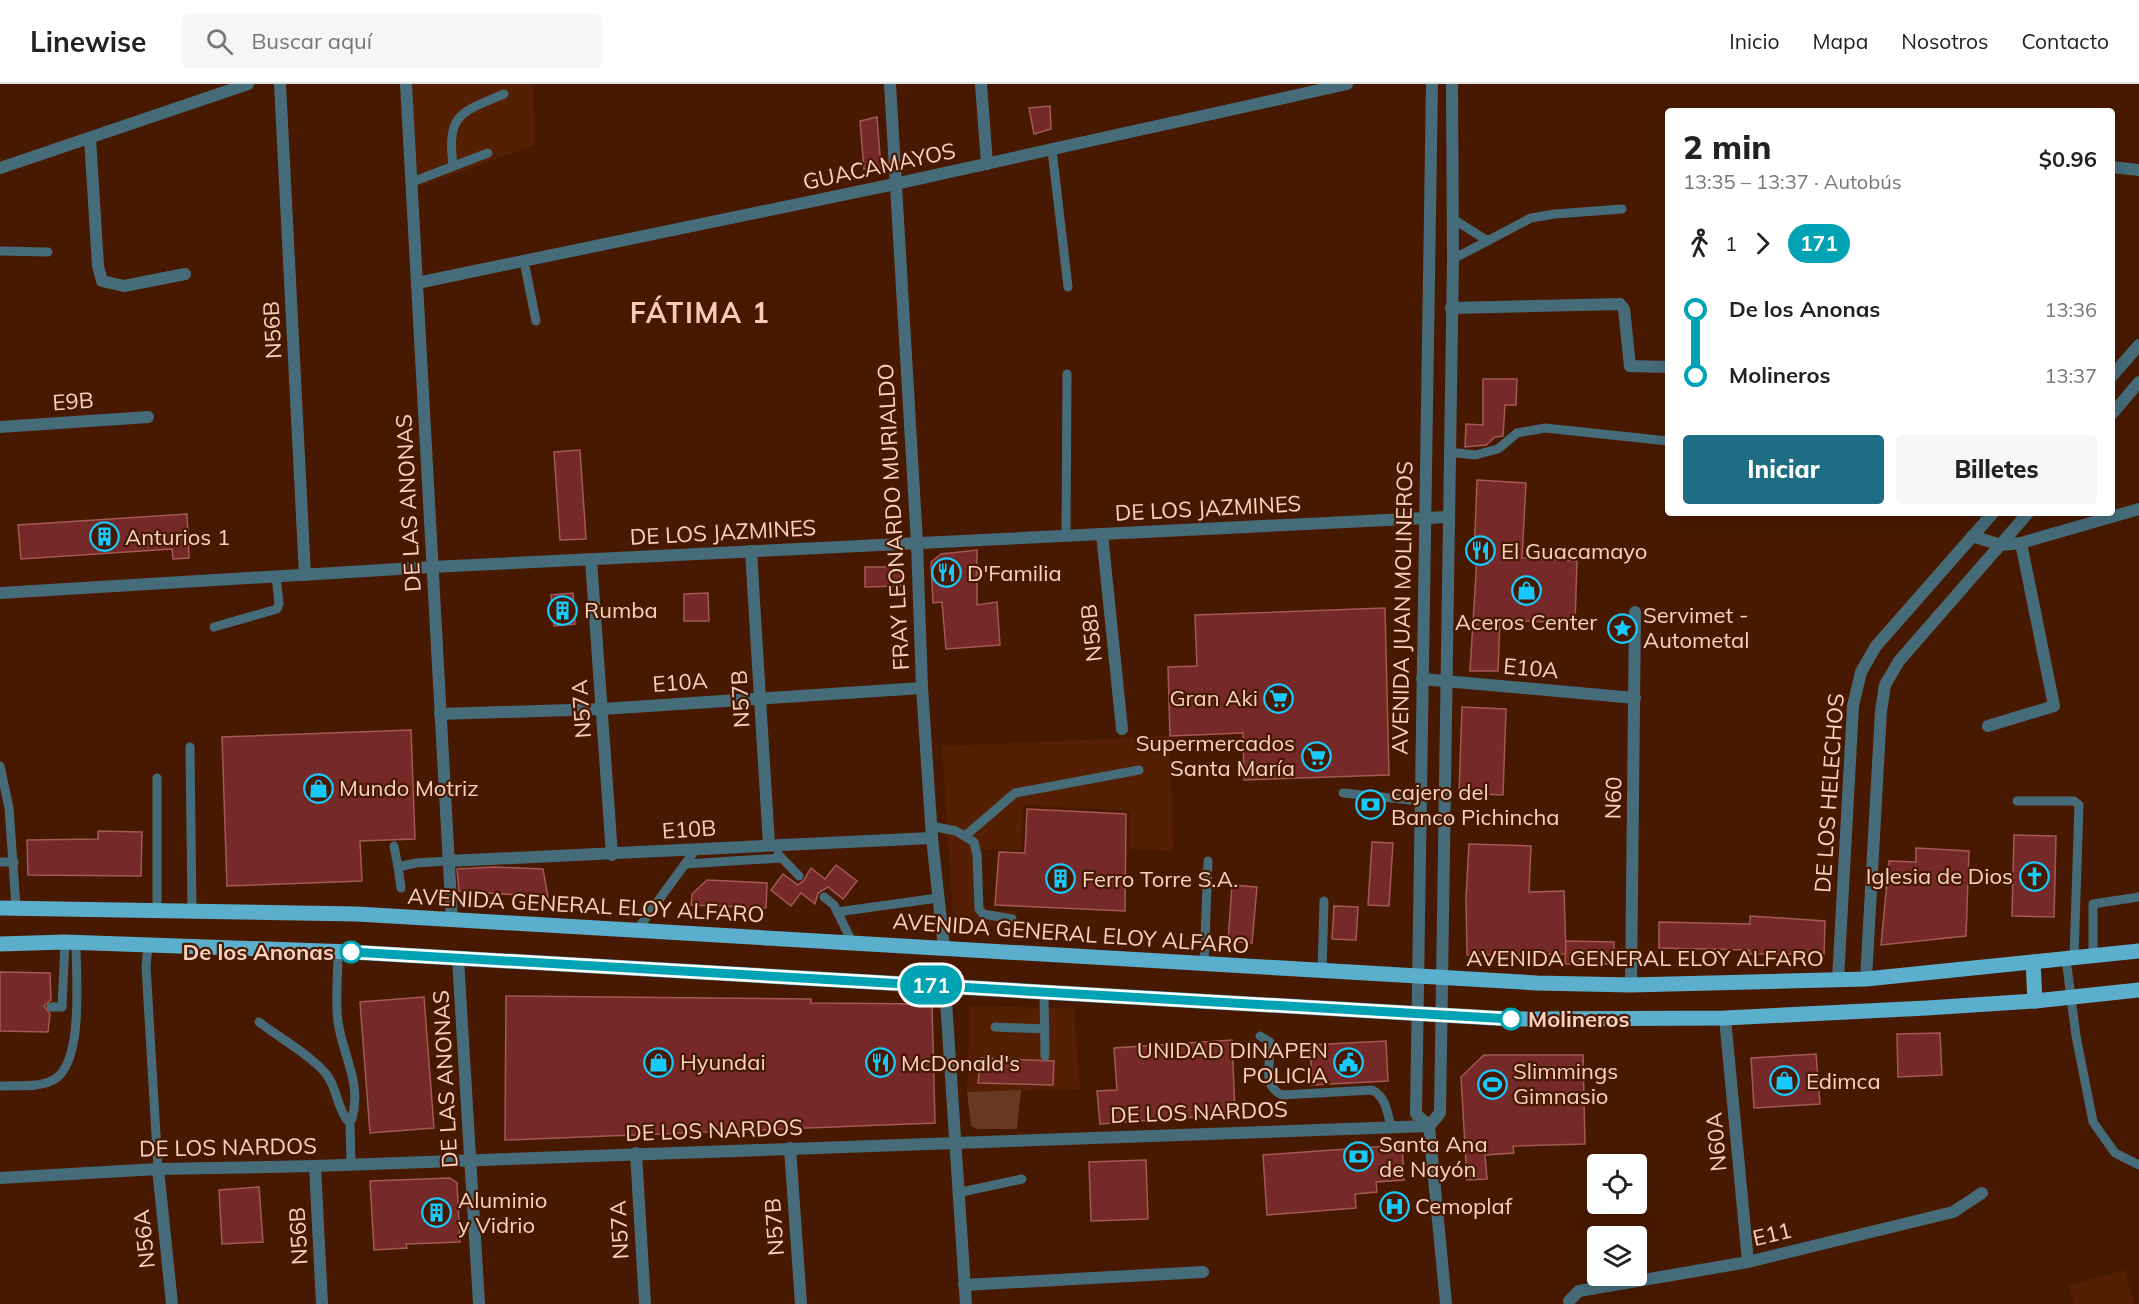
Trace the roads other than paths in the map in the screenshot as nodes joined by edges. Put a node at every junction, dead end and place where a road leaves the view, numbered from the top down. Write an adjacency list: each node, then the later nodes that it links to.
1 (248, 84): 10 (street)
2 (280, 84): 58 (street, N56B)
3 (406, 84): 18 (street, DE LAS ANONAS)
4 (890, 84): 19 (street, FRAY LEONARDO MURIALDO)
5 (981, 84): 13 (street)
6 (1347, 84): 11 (street, GUACAMAYOS)
7 (1432, 84): 48 (street, AVENIDA JUAN MOLINEROS)
8 (1452, 84): 21 (street, AVENIDA JUAN MOLINEROS)
9 (504, 94): 14 (lane)
10 (90, 138): 16 (street); 27 (street)
11 (1052, 150): 13 (street, GUACAMAYOS); 29 (lane)
12 (488, 153): 14 (lane)
13 (987, 164): 19 (street, GUACAMAYOS)
14 (453, 166): 18 (lane)
15 (2115, 166): 17 (street)
16 (0, 168)
17 (2139, 170)
18 (412, 182): 28 (street, DE LAS ANONAS)
19 (895, 184): 26 (street, GUACAMAYOS); 52 (street, FRAY LEONARDO MURIALDO)
20 (1622, 209): 22 (lane)
21 (1453, 219): 22 (lane); 25 (street, AVENIDA JUAN MOLINEROS)
22 (1488, 242): 25 (lane)
23 (0, 251): 24 (lane)
24 (48, 252)
25 (1453, 259): 30 (street, AVENIDA JUAN MOLINEROS)
26 (524, 261): 28 (street, GUACAMAYOS); 31 (lane)
27 (185, 274)
28 (417, 283): 57 (street, DE LAS ANONAS)
29 (1068, 287)
30 (1451, 308): 33 (street); 41 (street, AVENIDA JUAN MOLINEROS)
31 (536, 321)
32 (2139, 345): 34 (street)
33 (1665, 367)
34 (2115, 373)
35 (1067, 374): 50 (lane)
36 (2139, 382): 37 (street)
37 (2115, 410)
38 (148, 417): 39 (street, E9B)
39 (0, 427)
40 (1665, 441): 41 (lane)
41 (1449, 452): 47 (street, AVENIDA JUAN MOLINEROS)
42 (2139, 509): 45 (street)
43 (1988, 516): 51 (street, DE LOS HELECHOS)
44 (2025, 516): 54 (street, DE LOS HELECHOS)
45 (2115, 516)
46 (2115, 516): 53 (street)
47 (1448, 517): 48 (street, DE LOS JAZMINES); 64 (street, AVENIDA JUAN MOLINEROS)
48 (1424, 519): 49 (street, DE LOS JAZMINES); 63 (street, AVENIDA JUAN MOLINEROS)
49 (1102, 534): 50 (street, DE LOS JAZMINES); 71 (street, N58B)
50 (1066, 536): 52 (street, DE LOS JAZMINES)
51 (1971, 536): 54 (street); 123 (street, DE LOS HELECHOS)
52 (917, 543): 55 (street, DE LOS JAZMINES); 65 (street, FRAY LEONARDO MURIALDO)
53 (2021, 543): 54 (street); 70 (street)
54 (2001, 545): 121 (street, DE LOS HELECHOS)
55 (751, 550): 56 (street, DE LOS JAZMINES); 66 (street, N57B)
56 (591, 560): 57 (street, DE LOS JAZMINES); 68 (street, N57A)
57 (432, 567): 58 (street, DE LOS JAZMINES); 69 (street, DE LAS ANONAS)
58 (305, 575): 59 (street, DE LOS JAZMINES)
59 (276, 577): 60 (street, DE LOS JAZMINES); 62 (lane)
60 (0, 593)
61 (1635, 612): 67 (street, N60)
62 (214, 627)
63 (1422, 680): 64 (street, E10A); 77 (street, AVENIDA JUAN MOLINEROS)
64 (1446, 682): 67 (street, E10A); 122 (street, AVENIDA JUAN MOLINEROS)
65 (922, 688): 66 (street, E10A); 80 (street, FRAY LEONARDO MURIALDO)
66 (761, 697): 68 (street, E10A); 82 (street, N57B)
67 (1635, 698): 124 (street, N60)
68 (602, 709): 69 (street, E10A); 85 (street, N57A)
69 (440, 714): 87 (street, DE LAS ANONAS)
70 (1988, 726)
71 (1122, 729)
72 (190, 747): 102 (lane)
73 (0, 766): 79 (lane)
74 (1139, 770): 81 (lane)
75 (157, 778): 101 (lane)
76 (1343, 793): 77 (lane)
77 (1421, 801): 120 (street, AVENIDA JUAN MOLINEROS)
78 (2016, 801): 115 (lane)
79 (4, 808): 90 (lane)
80 (931, 832): 81 (lane); 82 (street, E10B); 97 (street, FRAY LEONARDO MURIALDO)
81 (965, 836): 104 (lane)
82 (769, 845): 84 (street, E10B); 86 (lane)
83 (394, 846): 92 (lane)
84 (696, 849): 85 (street, E10B); 91 (lane)
85 (612, 855): 87 (street, E10B)
86 (781, 858): 91 (lane); 93 (lane)
87 (448, 861): 92 (lane); 105 (street, DE LAS ANONAS)
88 (1208, 861): 118 (lane)
89 (0, 862): 90 (lane)
90 (14, 862): 99 (lane)
91 (685, 864): 106 (lane)
92 (398, 867): 94 (lane)
93 (799, 876)
94 (401, 888)
95 (824, 897): 103 (lane)
96 (2139, 897): 114 (lane)
97 (938, 898): 103 (lane); 111 (street, FRAY LEONARDO MURIALDO)
98 (1324, 902): 119 (lane)
99 (16, 907): 100 (main road, AVENIDA GENERAL ELOY ALFARO); 101 (main road, AVENIDA GENERAL ELOY ALFARO)
100 (0, 908)
101 (158, 910): 102 (main road, AVENIDA GENERAL ELOY ALFARO)
102 (192, 911): 105 (main road, AVENIDA GENERAL ELOY ALFARO)
103 (837, 912): 107 (lane)
104 (1012, 919)
105 (452, 920): 106 (main road, AVENIDA GENERAL ELOY ALFARO)
106 (637, 930): 107 (main road, AVENIDA GENERAL ELOY ALFARO)
107 (852, 942): 111 (main road, AVENIDA GENERAL ELOY ALFARO)
108 (71, 943): 109 (main road); 110 (main road); 130 (lane); 139 (lane)
109 (0, 944)
110 (148, 946): 113 (main road); 150 (lane)
111 (944, 948): 118 (main road, AVENIDA GENERAL ELOY ALFARO)
112 (2139, 951): 114 (main road, AVENIDA GENERAL ELOY ALFARO)
113 (338, 952): 116 (main road); 140 (lane)
114 (2093, 956): 115 (main road, AVENIDA GENERAL ELOY ALFARO)
115 (2070, 958): 117 (main road, AVENIDA GENERAL ELOY ALFARO); 128 (lane)
116 (459, 959): 125 (main road); 146 (street, DE LAS ANONAS)
117 (2032, 962): 121 (main road, AVENIDA GENERAL ELOY ALFARO); 129 (main road)
118 (1204, 964): 119 (main road, AVENIDA GENERAL ELOY ALFARO)
119 (1322, 971): 120 (main road, AVENIDA GENERAL ELOY ALFARO)
120 (1417, 977): 122 (main road, AVENIDA GENERAL ELOY ALFARO); 131 (street, AVENIDA JUAN MOLINEROS)
121 (1866, 979): 123 (main road, AVENIDA GENERAL ELOY ALFARO)
122 (1442, 980): 124 (main road, AVENIDA GENERAL ELOY ALFARO); 132 (street, AVENIDA JUAN MOLINEROS)
123 (1838, 980): 124 (main road, AVENIDA GENERAL ELOY ALFARO)
124 (1631, 985)
125 (945, 986): 127 (main road); 143 (street)
126 (2139, 990): 128 (main road)
127 (1044, 991): 131 (main road); 136 (lane)
128 (2070, 998): 129 (main road); 148 (lane)
129 (2035, 1001): 133 (main road)
130 (51, 1007)
131 (1418, 1016): 132 (main road); 142 (street, AVENIDA JUAN MOLINEROS)
132 (1441, 1017): 133 (main road); 142 (street, AVENIDA JUAN MOLINEROS)
133 (1725, 1018): 155 (street, N60A)
134 (259, 1022): 140 (lane)
135 (995, 1027): 136 (lane)
136 (1045, 1029): 138 (lane)
137 (1260, 1036): 141 (lane)
138 (1045, 1056)
139 (0, 1086)
140 (350, 1121): 147 (lane)
141 (1391, 1126): 142 (street, DE LOS NARDOS); 143 (street, DE LOS NARDOS)
142 (1429, 1126): 165 (street, AVENIDA JUAN MOLINEROS)
143 (953, 1142): 144 (street, DE LOS NARDOS); 153 (street)
144 (790, 1148): 145 (street, DE LOS NARDOS); 163 (street, N57B)
145 (636, 1154): 146 (street, DE LOS NARDOS); 162 (street, N57A)
146 (471, 1161): 147 (street, DE LOS NARDOS); 161 (street, DE LAS ANONAS)
147 (351, 1165): 149 (street, DE LOS NARDOS)
148 (2139, 1165)
149 (315, 1166): 150 (street, DE LOS NARDOS); 160 (street, N56B)
150 (158, 1169): 151 (street, DE LOS NARDOS); 159 (street, N56A)
151 (0, 1178)
152 (1022, 1179): 153 (lane)
153 (957, 1193): 157 (street)
154 (1982, 1193): 155 (street, E11)
155 (1748, 1262): 158 (street, E11)
156 (1203, 1272): 157 (street)
157 (964, 1285): 164 (street)
158 (1569, 1301)
159 (172, 1304)
160 (322, 1304)
161 (479, 1304)
162 (645, 1304)
163 (801, 1304)
164 (966, 1304)
165 (1446, 1304)

